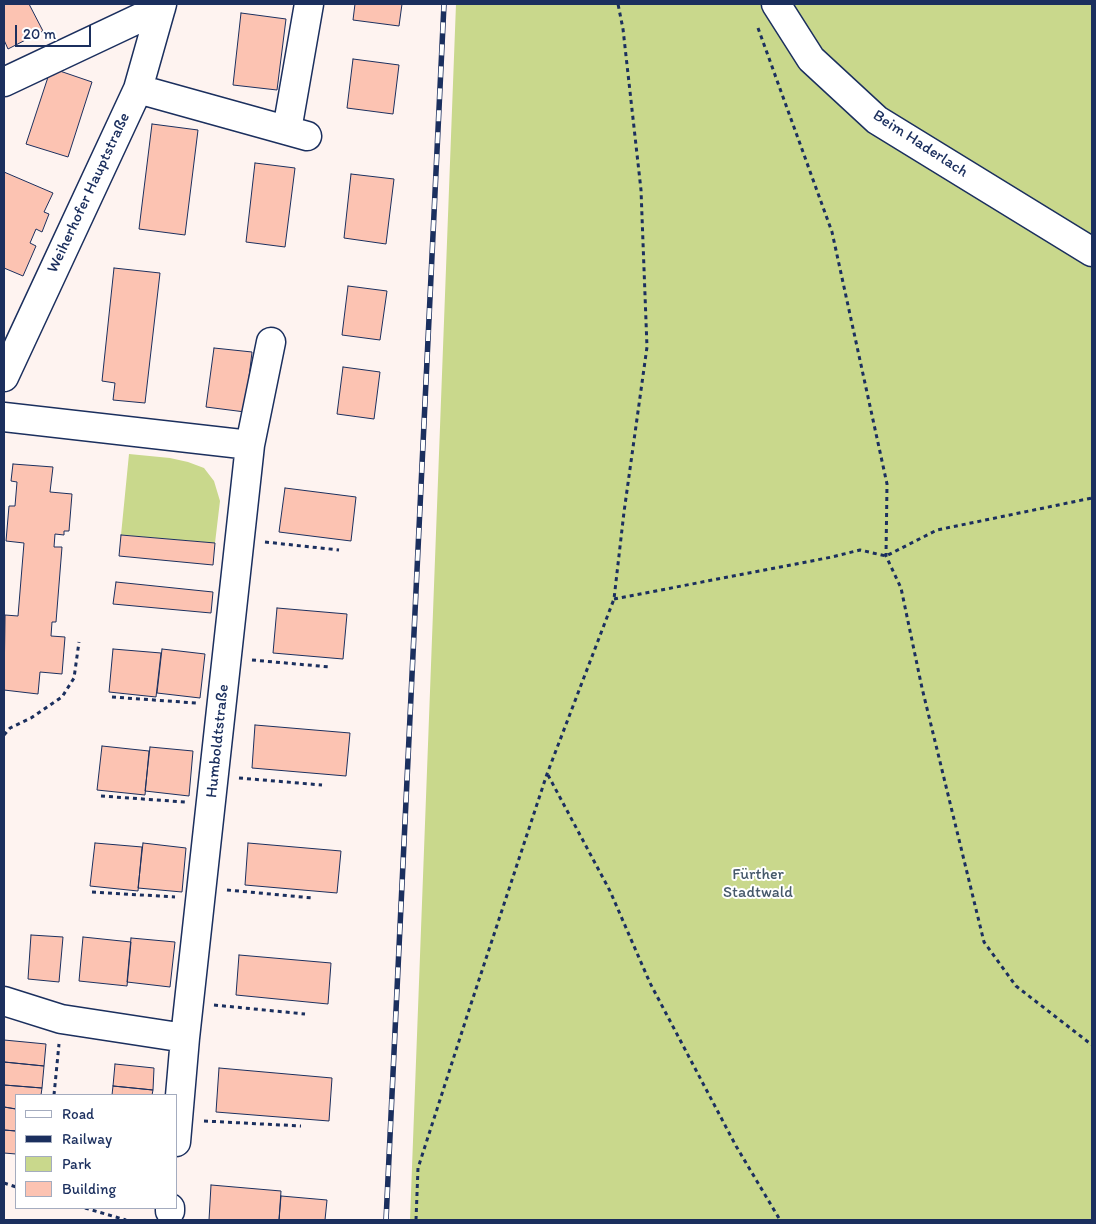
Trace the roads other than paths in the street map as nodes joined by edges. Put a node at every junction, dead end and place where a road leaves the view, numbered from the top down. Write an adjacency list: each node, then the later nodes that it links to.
1 (309, 4): 5 (street)
2 (776, 4): 6 (street, Beim Haderlach)
3 (161, 6): 4 (street); 5 (street, Weiherhofer Hauptstraße)
4 (4, 82)
5 (138, 89): 8 (street, Weiherhofer Hauptstraße)
6 (1092, 252)
7 (271, 342): 10 (street, Humboldtstraße)
8 (4, 376)
9 (4, 417): 10 (street)
10 (250, 445): 12 (street, Humboldtstraße)
11 (4, 1001): 12 (street)
12 (185, 1038): 13 (street, Humboldtstraße)
13 (178, 1118)

